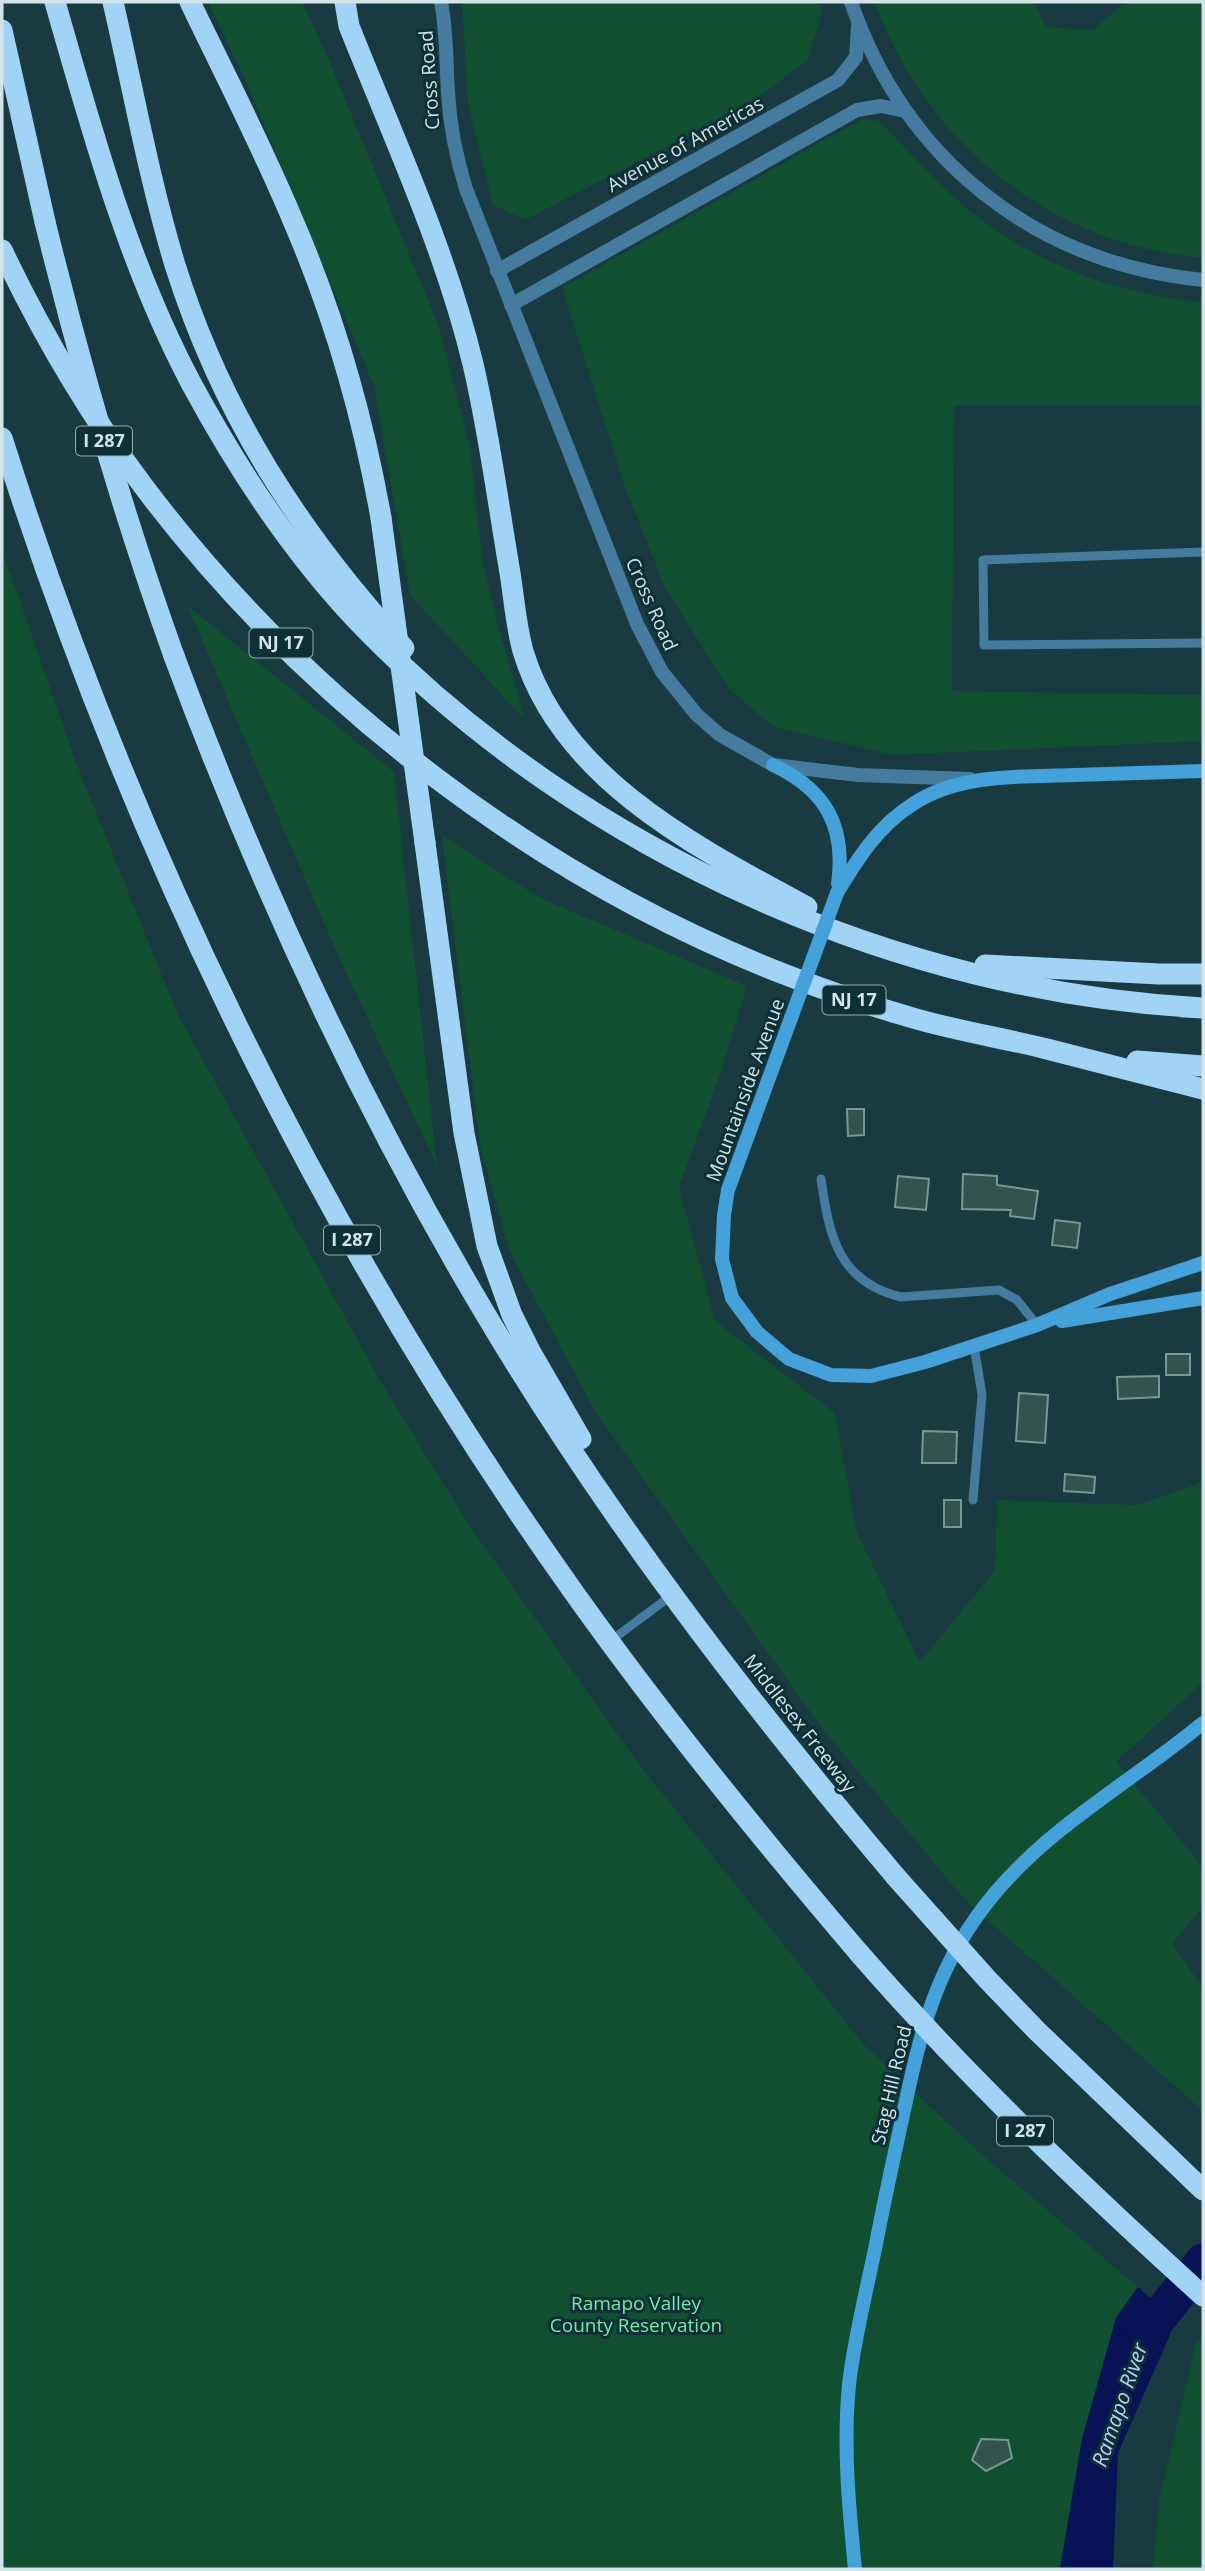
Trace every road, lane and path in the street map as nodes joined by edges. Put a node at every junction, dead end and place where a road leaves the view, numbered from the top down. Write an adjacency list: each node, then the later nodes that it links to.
1 (55, 2): 17 (highway)
2 (113, 2): 17 (highway)
3 (190, 2): 35 (highway, bridge)
4 (345, 2): 22 (highway)
5 (440, 2): 11 (street, Cross Road)
6 (850, 2): 7 (street)
7 (859, 24): 9 (street); 11 (street, Avenue of Americas)
8 (2, 30): 35 (highway, I 287, bridge)
9 (905, 111): 12 (street); 13 (street)
10 (2, 250): 26 (highway, NJ 17)
11 (498, 271): 13 (street, Cross Road)
12 (1203, 280)
13 (511, 305): 18 (street, Cross Road)
14 (2, 438): 36 (highway, I 287)
15 (1203, 552): 16 (lane)
16 (1203, 643)
17 (497, 746): 22 (highway)
18 (773, 765): 20 (street, Cross Road); 21 (street, Mountainside Avenue)
19 (1203, 771): 20 (street, Cross Road)
20 (989, 778): 21 (street, Mountainside Avenue)
21 (837, 893): 33 (street, Mountainside Avenue, bridge)
22 (870, 941): 23 (highway)
23 (931, 962): 24 (highway); 25 (highway)
24 (1203, 974)
25 (1203, 1008)
26 (1044, 1049): 27 (highway, NJ 17); 28 (highway)
27 (1203, 1066)
28 (1203, 1089)
29 (821, 1180): 32 (lane)
30 (1203, 1263): 32 (street, Mountainside Avenue)
31 (1203, 1298): 32 (street, Mountainside Avenue)
32 (1037, 1325): 33 (street, Mountainside Avenue)
33 (974, 1346): 34 (lane)
34 (973, 1500)
35 (672, 1595): 36 (lane); 38 (highway, Middlesex Freeway / I 287, bridge)
36 (609, 1642): 39 (highway, I 287, bridge)
37 (1203, 1723): 40 (street, Stag Hill Road)
38 (1203, 2190)
39 (1203, 2296)
40 (855, 2569)

